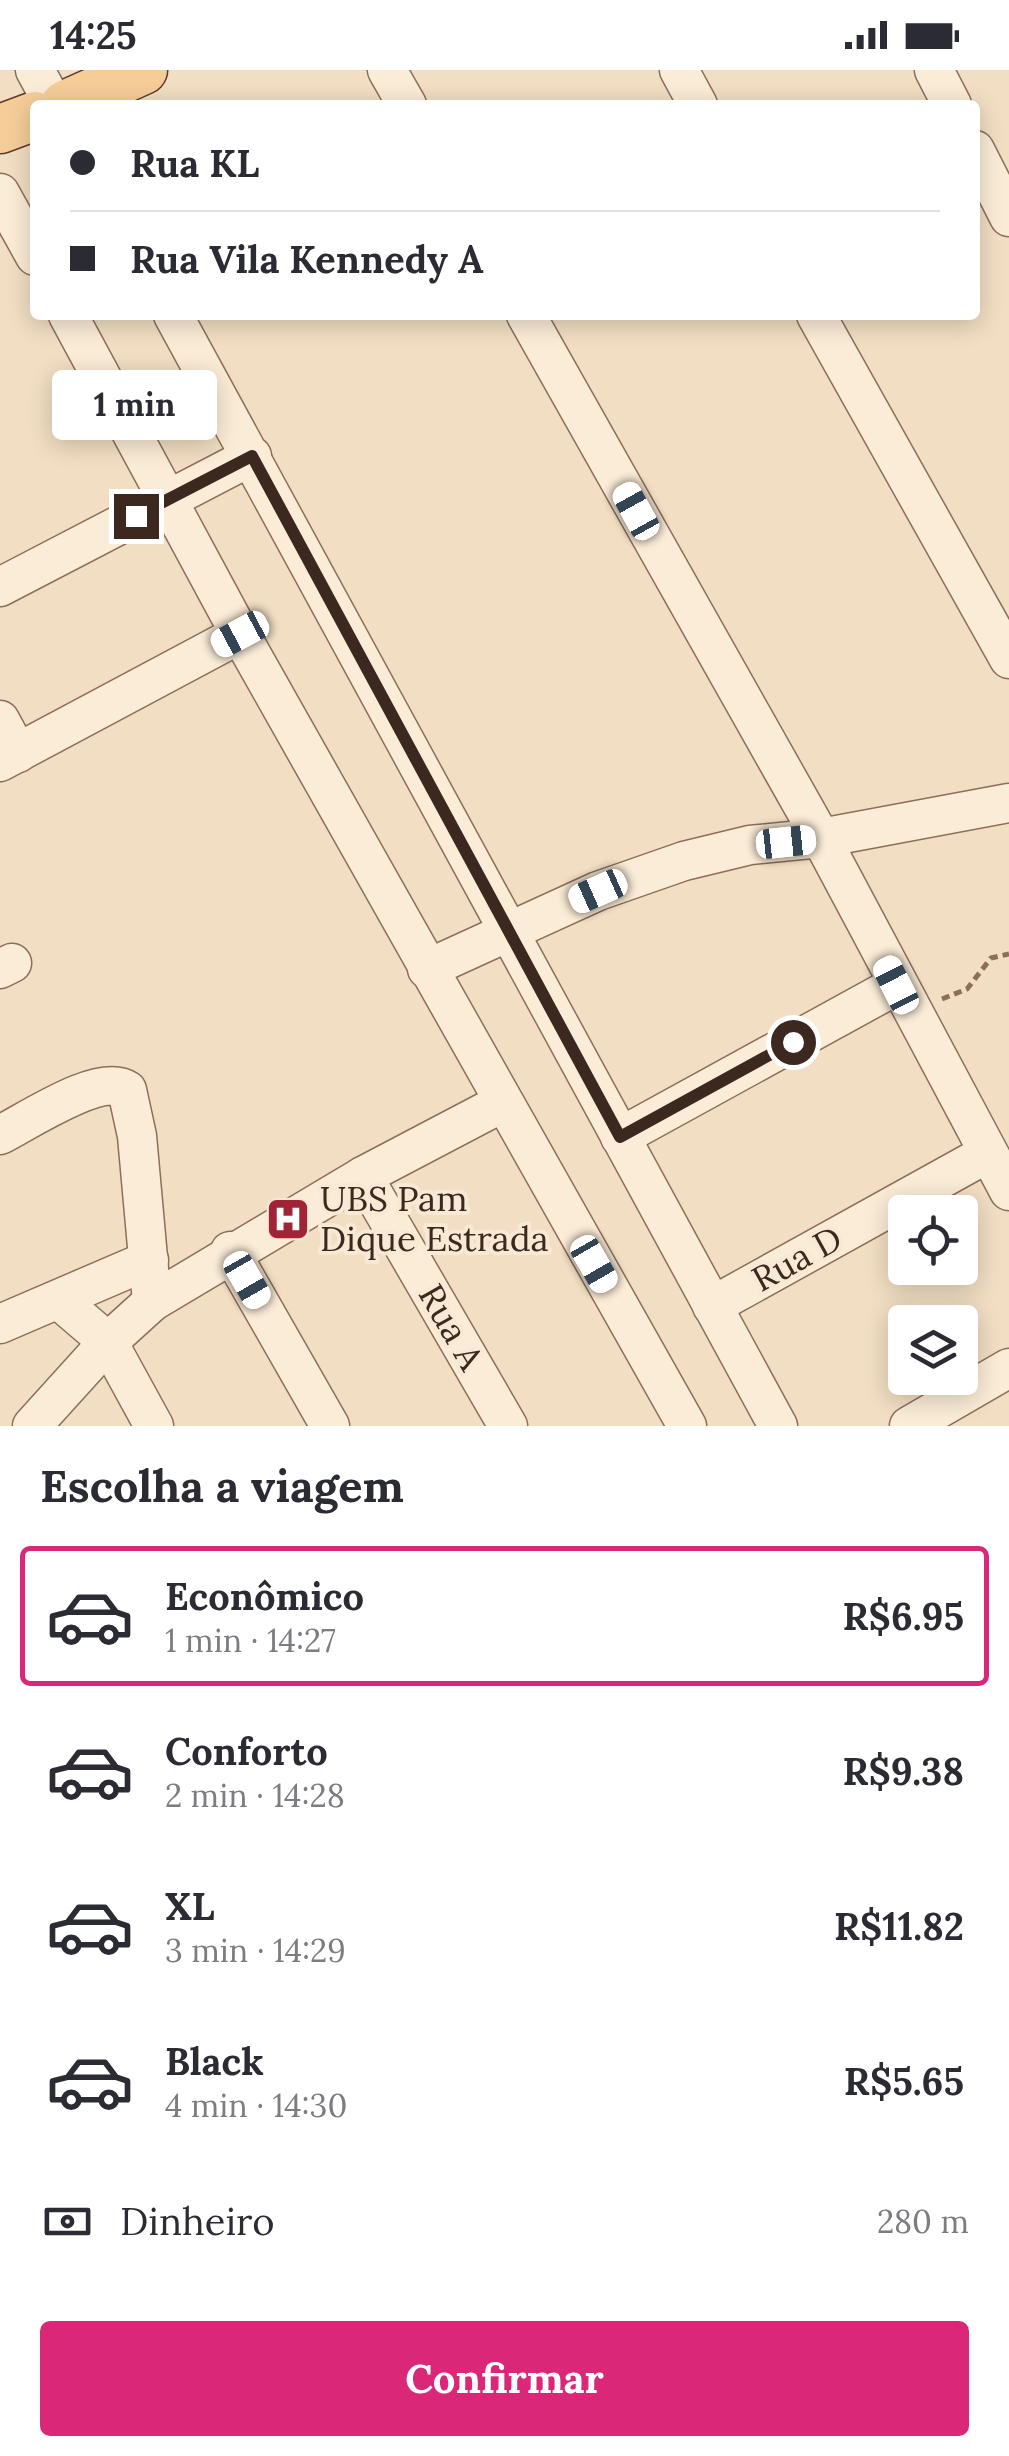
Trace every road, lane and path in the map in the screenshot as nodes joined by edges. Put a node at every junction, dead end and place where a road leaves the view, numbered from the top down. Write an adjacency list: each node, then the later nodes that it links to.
1 (34, 70): 5 (street)
2 (143, 70): 6 (main road)
3 (387, 70): 7 (street)
4 (679, 70): 8 (street)
5 (51, 100)
6 (76, 100)
7 (404, 100)
8 (695, 100)
9 (30, 118): 10 (main road)
10 (0, 128)
11 (980, 160): 13 (street)
12 (0, 193): 14 (street)
13 (1009, 215)
14 (30, 247)
15 (71, 320): 20 (street)
16 (175, 320): 19 (street)
17 (529, 320): 27 (street)
18 (819, 320): 23 (street)
19 (252, 456): 20 (street); 28 (street)
20 (170, 498): 21 (street); 22 (street)
21 (0, 588)
22 (240, 634): 25 (street); 30 (street)
23 (1009, 658)
24 (0, 720): 25 (street)
25 (9, 758)
26 (1009, 802): 27 (street)
27 (822, 838): 28 (street); 31 (street)
28 (508, 931): 30 (street); 34 (street)
29 (1009, 954): 31 (path)
30 (427, 969): 32 (street)
31 (904, 998): 34 (street); 35 (street)
32 (502, 1103): 36 (street); 50 (street)
33 (0, 1135): 39 (street)
34 (620, 1137): 42 (street)
35 (988, 1153): 37 (street); 42 (street, Rua D)
36 (363, 1176): 38 (street); 49 (street, Rua A)
37 (1009, 1191)
38 (230, 1251): 41 (street); 48 (street)
39 (148, 1260): 40 (street); 41 (street)
40 (60, 1301): 43 (street); 44 (street)
41 (152, 1302): 44 (street)
42 (712, 1306): 51 (street)
43 (0, 1324)
44 (108, 1342): 46 (street); 47 (street)
45 (1009, 1368): 52 (street)
46 (32, 1426)
47 (154, 1426)
48 (330, 1426)
49 (508, 1426)
50 (687, 1426)
51 (778, 1426)
52 (909, 1426)

